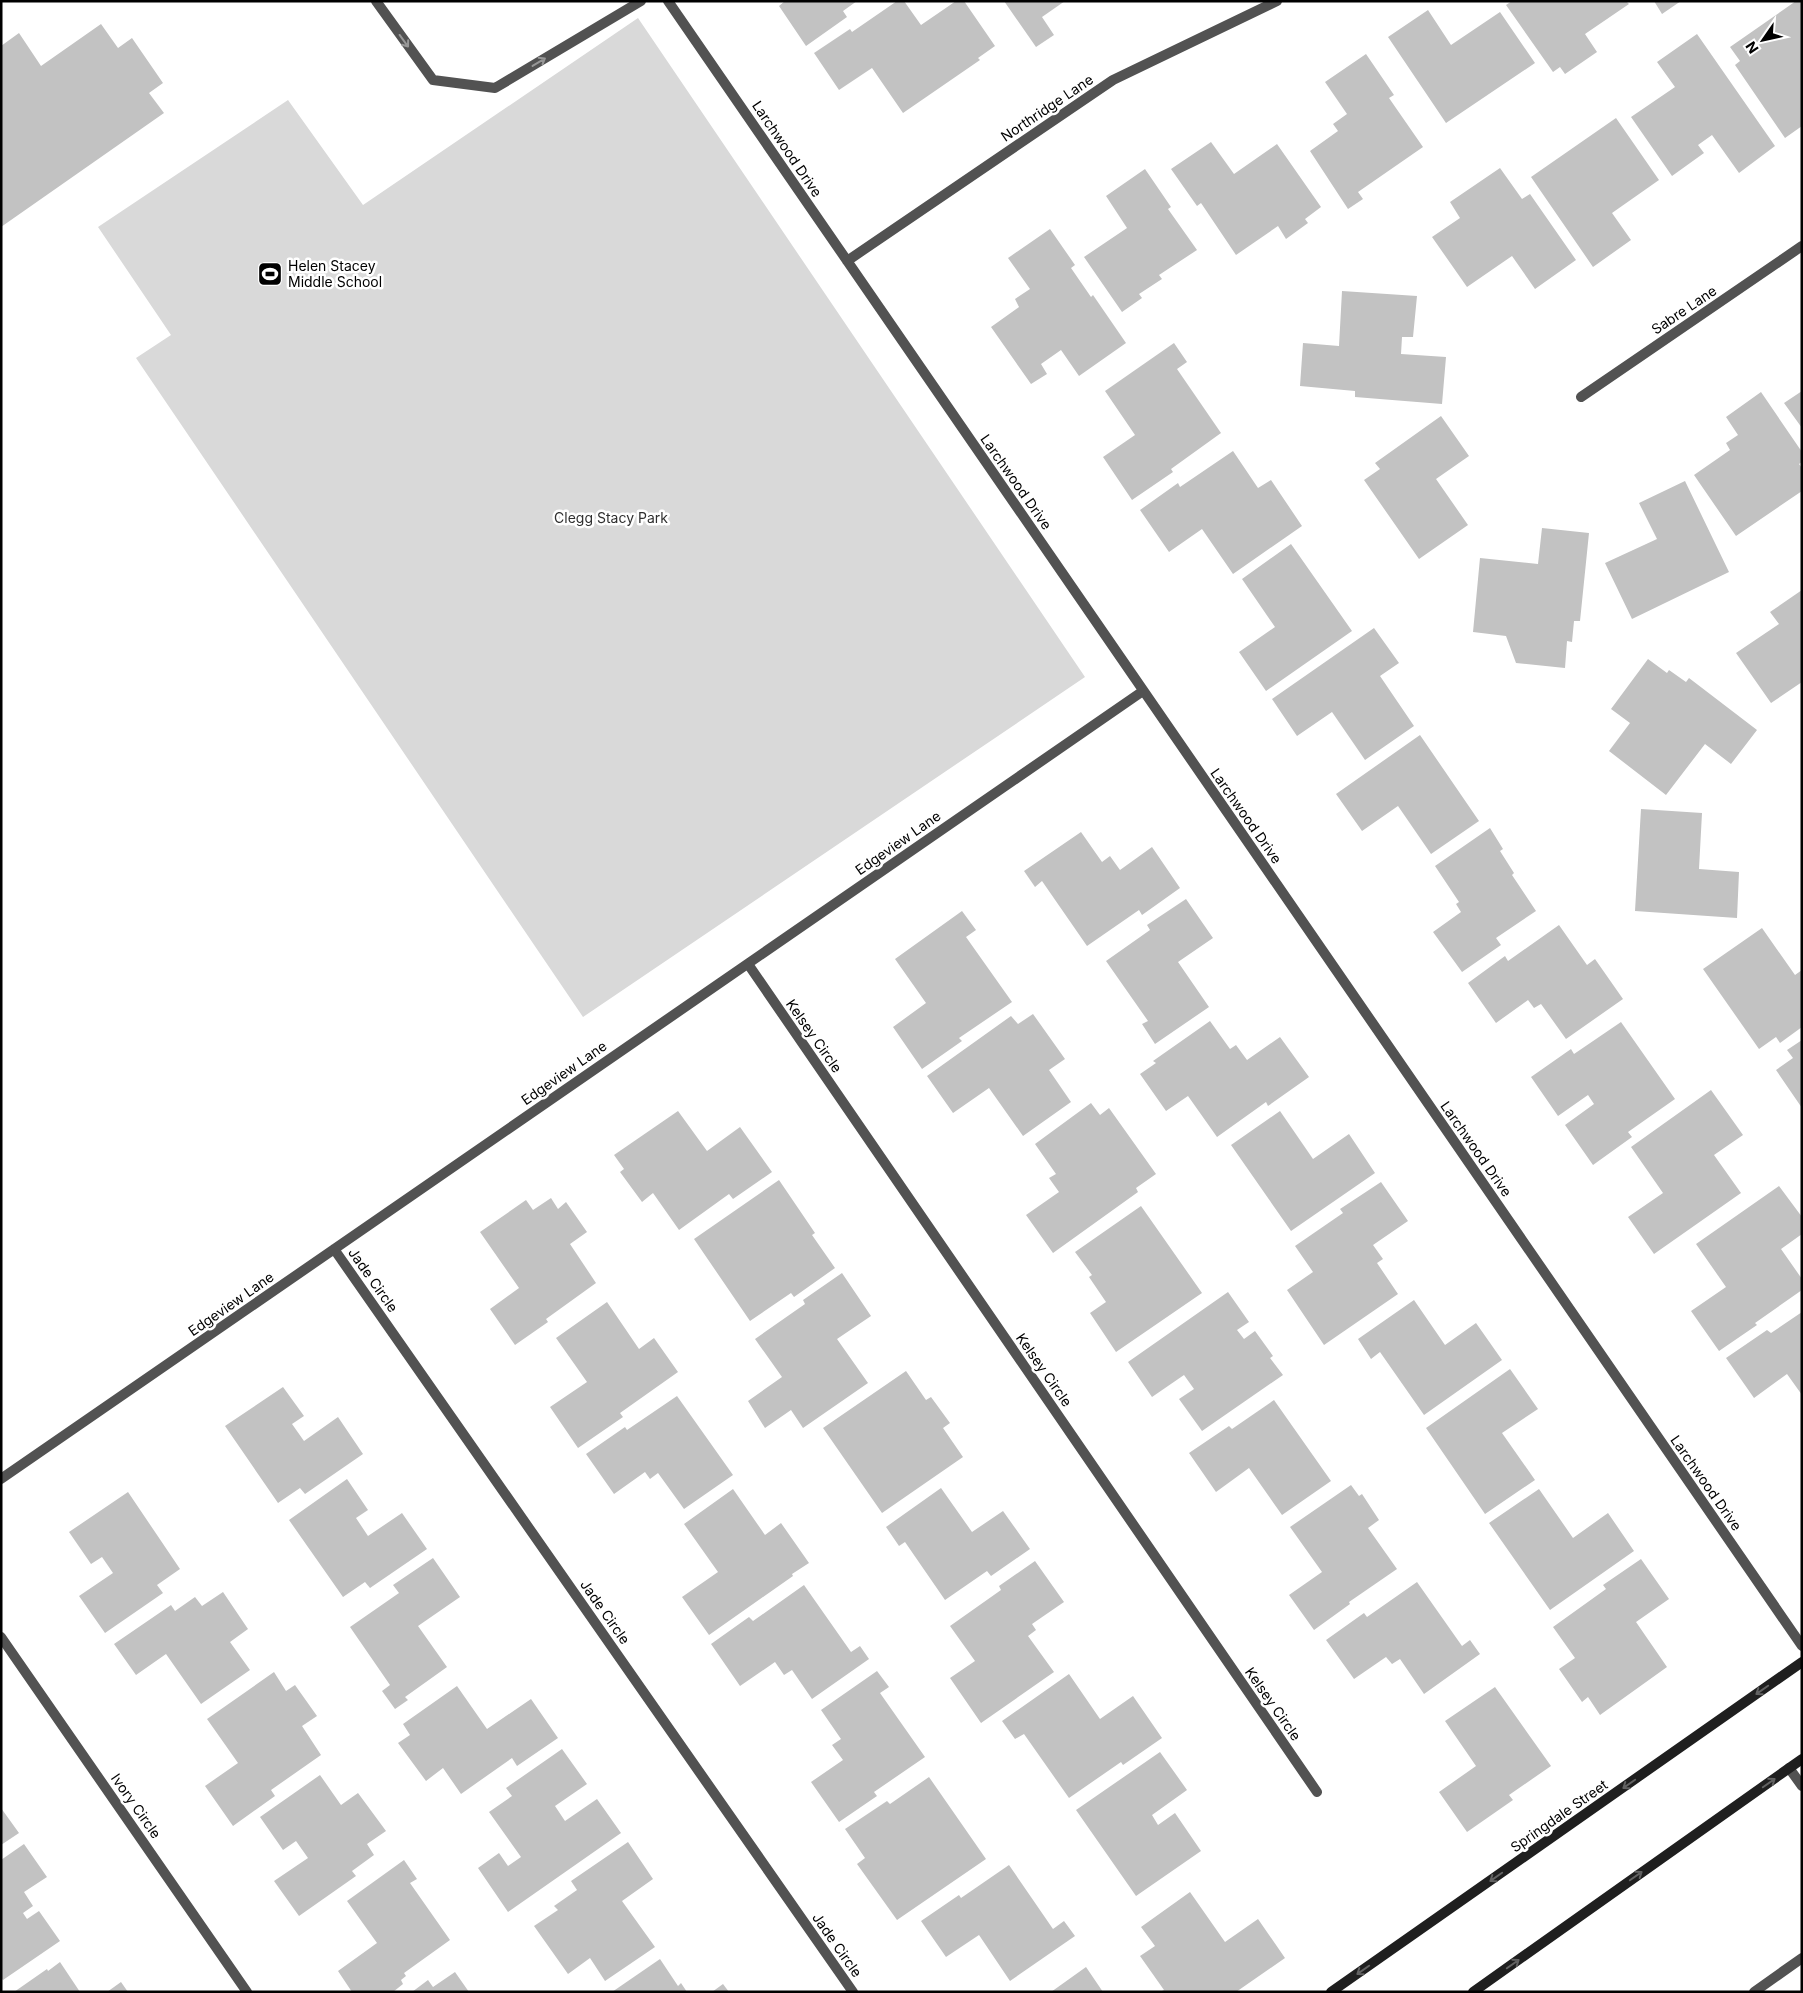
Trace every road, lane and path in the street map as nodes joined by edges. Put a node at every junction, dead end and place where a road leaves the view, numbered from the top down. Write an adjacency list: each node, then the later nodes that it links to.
1 (376, 1): 2 (street, one-way to 2)
2 (641, 1)
3 (668, 1): 6 (street, Larchwood Drive)
4 (1272, 2): 6 (street, Northridge Lane)
5 (1802, 246): 7 (street, Sabre Lane)
6 (846, 261): 8 (street, Larchwood Drive)
7 (1581, 397)
8 (1143, 691): 9 (street, Edgeview Lane); 13 (street, Larchwood Drive)
9 (748, 964): 10 (street, Edgeview Lane); 18 (street, Kelsey Circle)
10 (334, 1249): 11 (street, Edgeview Lane); 21 (street, Jade Circle)
11 (1, 1479)
12 (1, 1636): 20 (street, Ivory Circle)
13 (1802, 1646)
14 (1802, 1662): 22 (main road, Springdale Street, one-way to 22)
15 (1802, 1759): 16 (main road)
16 (1789, 1768): 17 (street); 23 (main road, one-way to 16)
17 (1802, 1786)
18 (1317, 1792)
19 (1802, 1958): 24 (street)
20 (247, 1992)
21 (853, 1992)
22 (1331, 1992)
23 (1473, 1992)
24 (1754, 1992)

